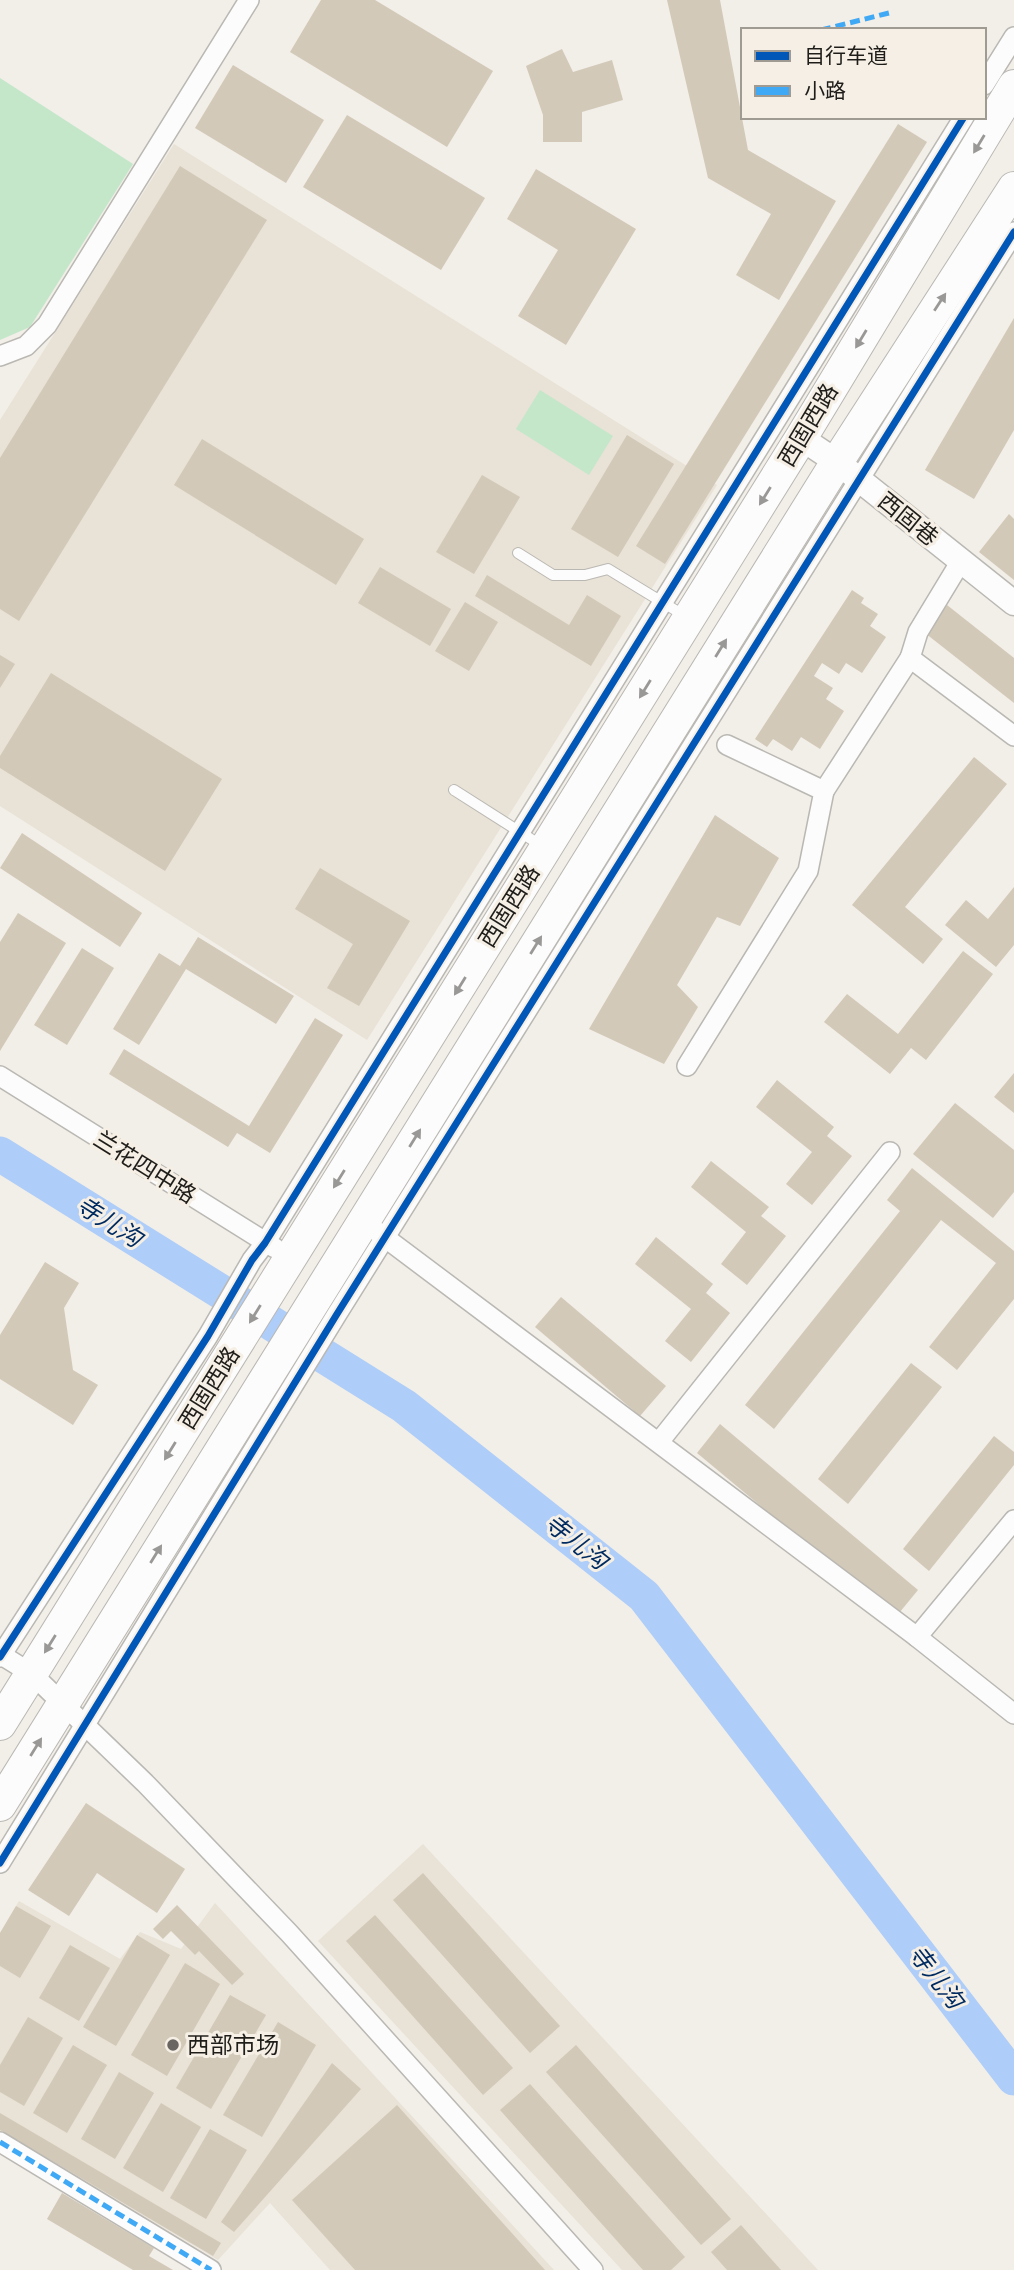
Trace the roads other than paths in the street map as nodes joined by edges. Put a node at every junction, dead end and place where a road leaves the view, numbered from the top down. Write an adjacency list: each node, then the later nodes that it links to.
1 (249, 0): 8 (street)
2 (1014, 37): 3 (street)
3 (986, 82)
4 (1014, 86): 9 (main road, 西固西路, one-way to 9)
5 (963, 119): 14 (street)
6 (1014, 188): 10 (main road, 西固西路, one-way to 6)
7 (1014, 232): 10 (street)
8 (0, 356)
9 (801, 438): 10 (street, 西固巷); 14 (main road, 西固西路, one-way to 14)
10 (848, 471): 12 (street, 西固巷); 24 (main road, 西固西路, one-way to 10)
11 (519, 553): 14 (lane)
12 (961, 561): 13 (street, 西固巷); 15 (street)
13 (1014, 603)
14 (676, 610): 20 (main road, 西固西路, one-way to 20)
15 (910, 658): 16 (street); 19 (street)
16 (1014, 736)
17 (727, 745): 19 (street)
18 (454, 790): 20 (lane)
19 (824, 791): 21 (street)
20 (533, 840): 25 (main road, 西固西路, one-way to 25)
21 (687, 1066)
22 (0, 1076): 25 (street, 兰花四中路)
23 (890, 1152): 27 (street)
24 (374, 1229): 27 (street); 33 (main road, 西固西路, one-way to 24)
25 (278, 1259): 26 (main road, 西固西路, one-way to 26); 26 (street)
26 (220, 1344): 30 (street); 31 (main road, 西固西路, one-way to 31)
27 (659, 1442): 29 (street)
28 (1014, 1520): 29 (street)
29 (917, 1637): 32 (street)
30 (0, 1655): 31 (street)
31 (32, 1674): 33 (street); 34 (main road, 西固西路)
32 (1014, 1714)
33 (74, 1715): 35 (main road, 西固西路, one-way to 33); 36 (street); 39 (street)
34 (0, 1724)
35 (0, 1805)
36 (0, 1863)
37 (0, 2142): 38 (street)
38 (211, 2270)
39 (593, 2270)

